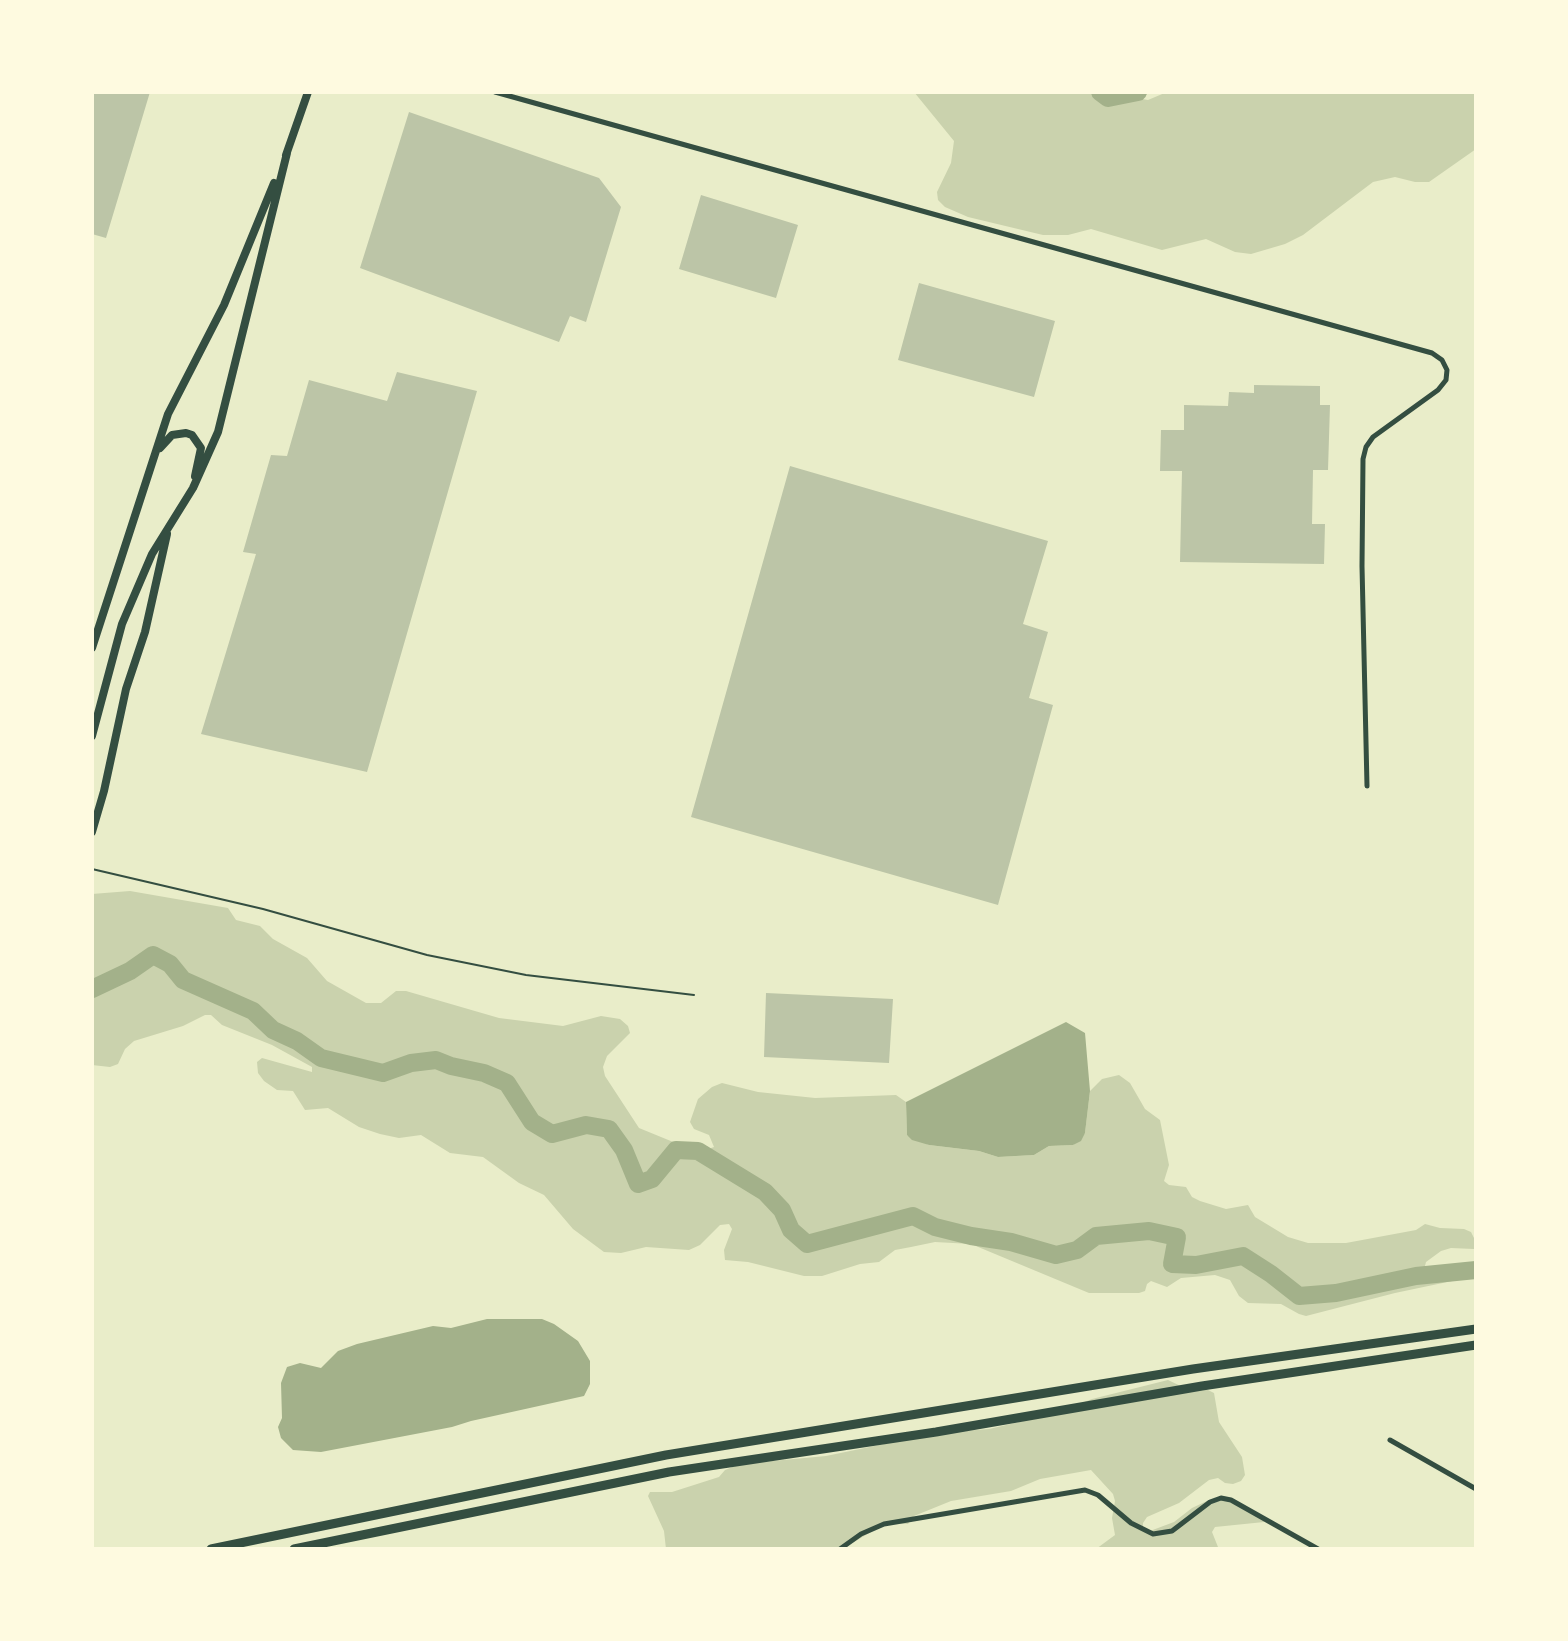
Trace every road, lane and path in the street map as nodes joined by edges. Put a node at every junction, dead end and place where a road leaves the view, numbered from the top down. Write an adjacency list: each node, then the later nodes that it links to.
1 (308, 92): 3 (highway)
2 (495, 92): 9 (street)
3 (287, 153): 4 (highway); 5 (highway)
4 (155, 454): 5 (highway); 7 (highway)
5 (193, 488): 6 (highway)
6 (169, 523): 8 (highway); 10 (highway)
7 (92, 648)
8 (92, 736)
9 (1367, 786)
10 (92, 832)
11 (92, 869): 12 (lane)
12 (694, 995)
13 (1476, 1329): 17 (highway)
14 (1476, 1345): 18 (highway)
15 (1390, 1440): 16 (street)
16 (1476, 1489)
17 (211, 1549)
18 (294, 1549)
19 (840, 1549): 20 (street)
20 (1318, 1549)

